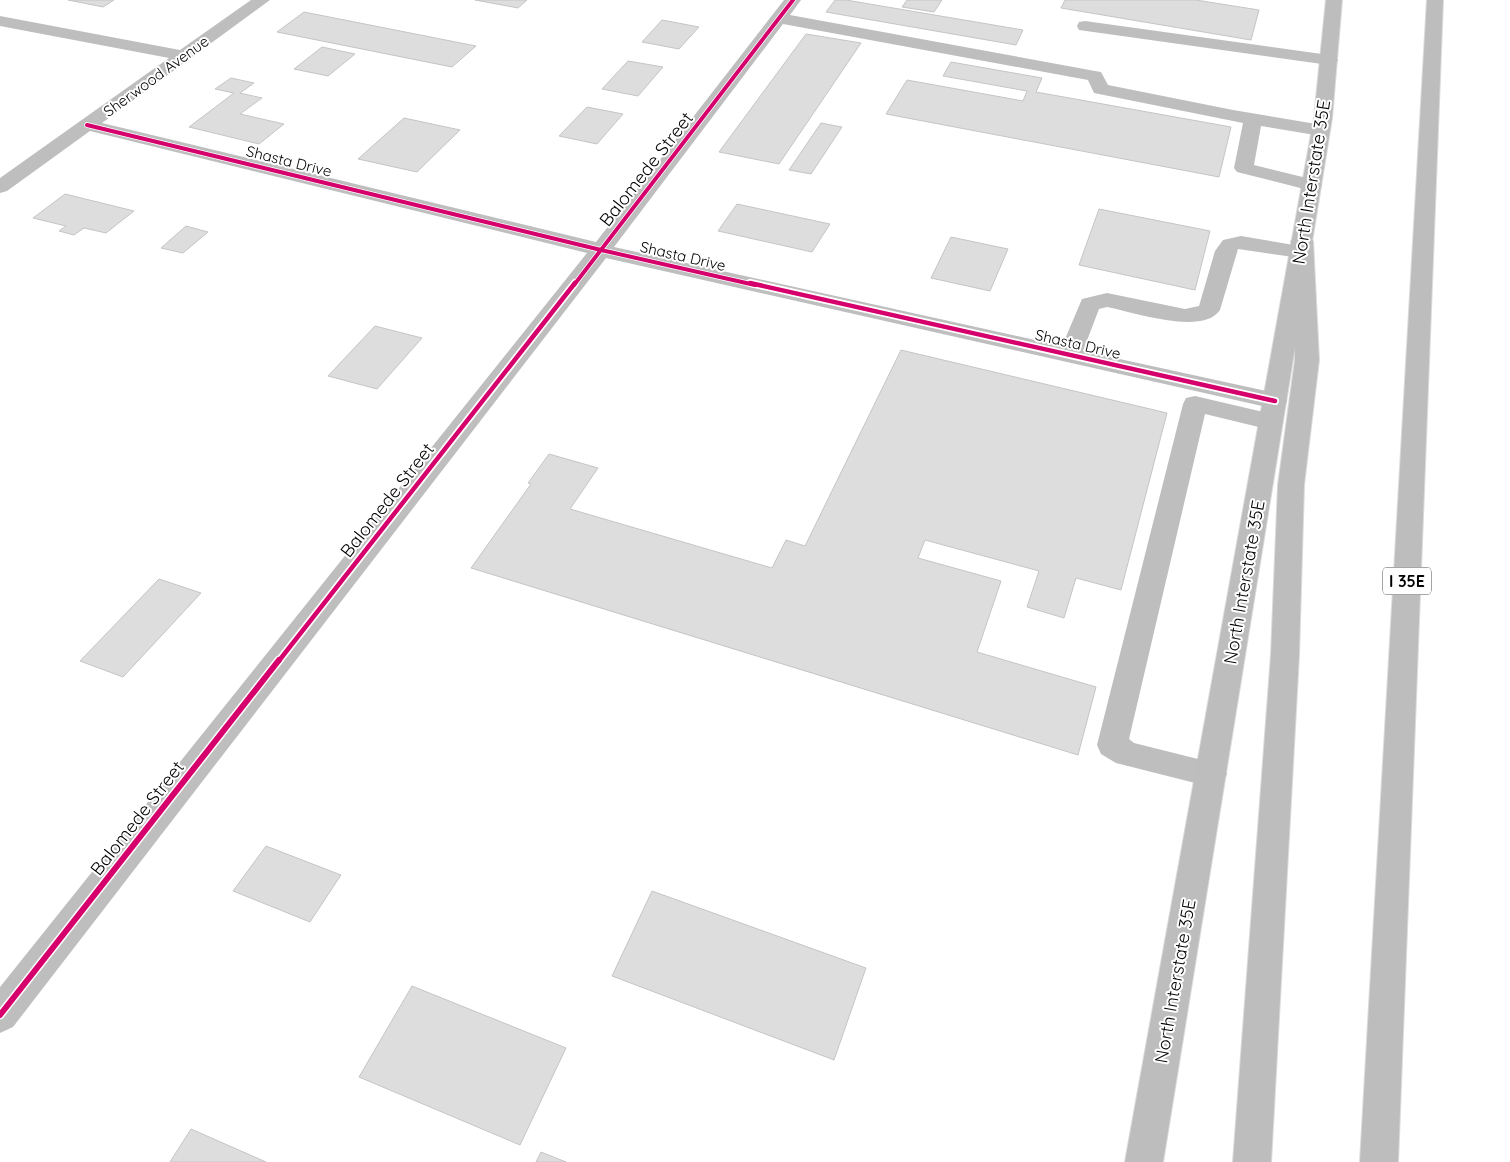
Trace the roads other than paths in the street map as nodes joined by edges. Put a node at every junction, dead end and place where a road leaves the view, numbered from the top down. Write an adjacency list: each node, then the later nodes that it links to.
1 (262, 0): 7 (street, Sherwood Avenue)
2 (1334, 0): 8 (main road, North Interstate 35E)
3 (1435, 0): 22 (main road, I 35E)
4 (786, 9): 9 (street); 15 (street, Balomede Street)
5 (0, 21): 7 (street)
6 (1085, 26): 8 (street)
7 (184, 56): 10 (street, Sherwood Avenue)
8 (1328, 60): 11 (main road, North Interstate 35E)
9 (1253, 119): 11 (street); 12 (street)
10 (87, 125): 13 (street, Sherwood Avenue); 15 (street, Shasta Drive)
11 (1321, 130): 12 (main road, North Interstate 35E)
12 (1312, 185): 14 (main road, North Interstate 35E)
13 (0, 187)
14 (1301, 246): 16 (street); 17 (main road, North Interstate 35E); 21 (main road)
15 (601, 250): 16 (street, Shasta Drive); 19 (street, Balomede Street)
16 (1070, 355): 17 (street, Shasta Drive)
17 (1273, 411): 18 (main road, North Interstate 35E); 18 (street)
18 (1210, 774): 20 (main road, North Interstate 35E)
19 (0, 1015)
20 (1144, 1162)
21 (1252, 1162)
22 (1379, 1162)

